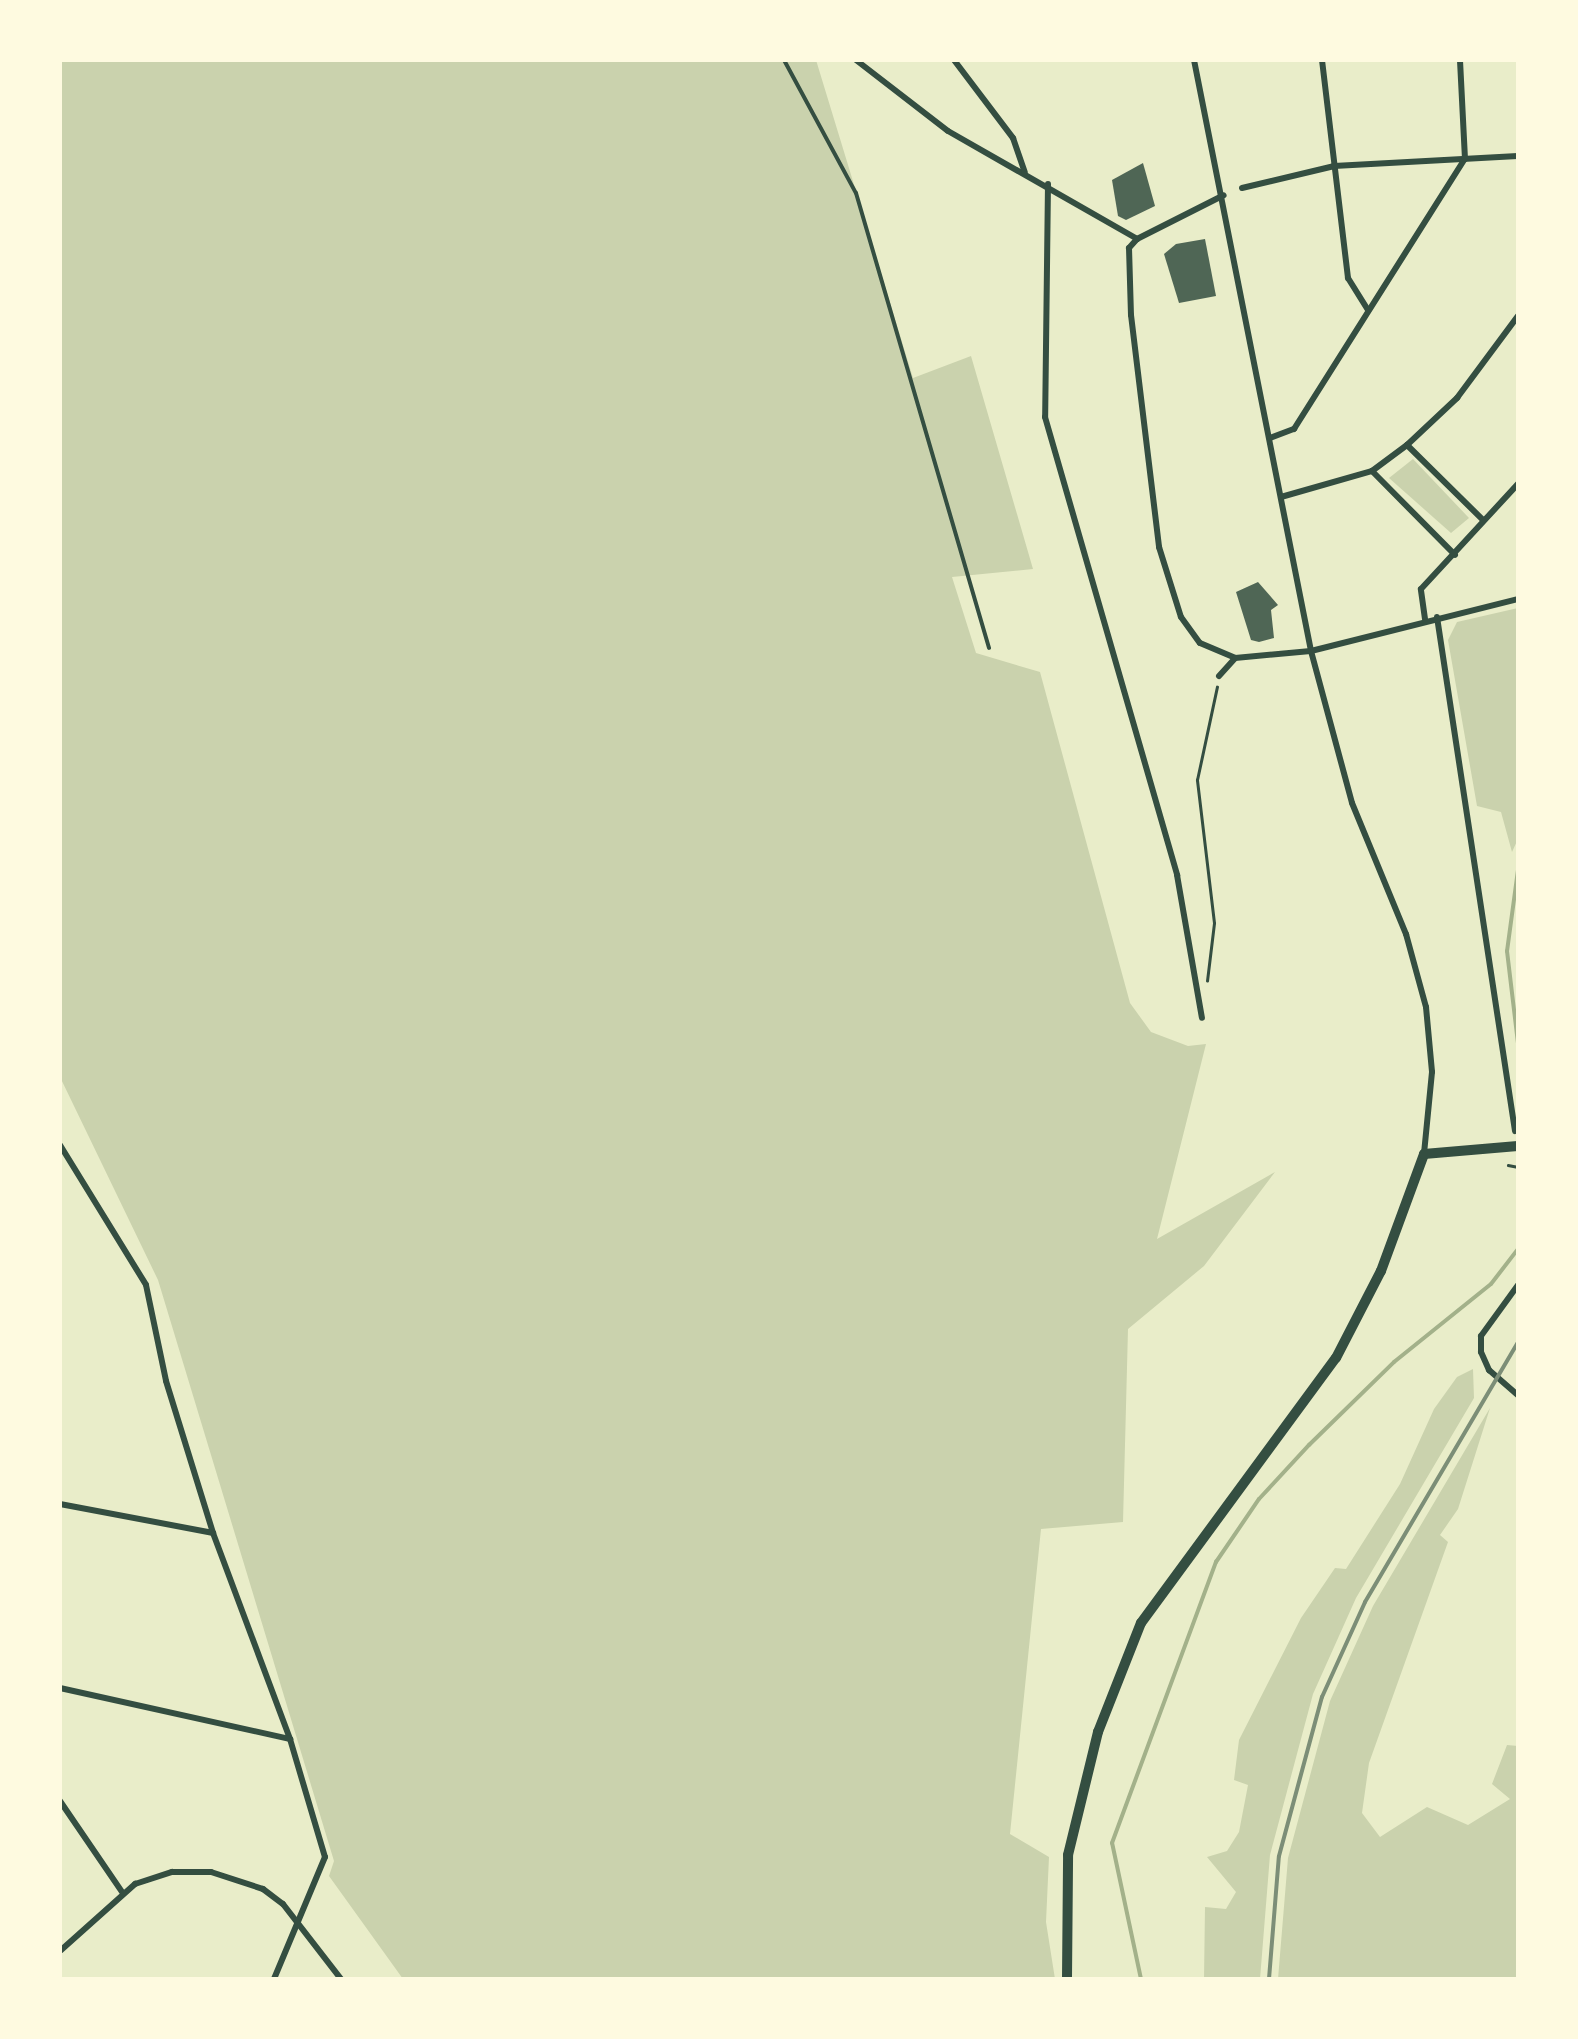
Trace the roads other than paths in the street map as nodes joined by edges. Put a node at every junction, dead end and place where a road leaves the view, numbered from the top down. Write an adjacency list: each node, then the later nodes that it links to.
1 (784, 60): 27 (lane)
2 (856, 60): 10 (street)
3 (954, 60): 10 (street)
4 (1194, 60): 13 (street)
5 (1322, 60): 9 (street)
6 (1460, 60): 8 (street)
7 (1518, 156): 8 (street)
8 (1464, 159): 9 (street); 15 (street)
9 (1334, 166): 12 (street); 15 (street)
10 (1025, 173): 11 (street)
11 (1048, 184): 14 (street); 31 (street)
12 (1242, 188)
13 (1224, 196): 14 (street); 17 (street)
14 (1137, 238): 29 (street)
15 (1368, 310): 17 (street)
16 (1518, 316): 18 (street)
17 (1270, 438): 21 (street)
18 (1408, 445): 19 (street); 22 (street)
19 (1372, 471): 21 (street); 23 (street)
20 (1518, 484): 22 (street)
21 (1282, 497): 28 (street)
22 (1483, 520): 23 (street)
23 (1455, 555): 26 (street)
24 (1518, 599): 25 (street)
25 (1437, 617): 26 (street); 32 (street)
26 (1425, 619): 28 (street)
27 (989, 648)
28 (1311, 650): 29 (street); 35 (street)
29 (1234, 658): 30 (street)
30 (1219, 676)
31 (1202, 1018)
32 (1515, 1130)
33 (60, 1145): 39 (street)
34 (1518, 1146): 35 (main road)
35 (1424, 1154): 48 (main road)
36 (1518, 1285): 37 (street)
37 (1518, 1395)
38 (60, 1504): 39 (street)
39 (213, 1533): 41 (street)
40 (60, 1688): 41 (street)
41 (290, 1739): 44 (street)
42 (60, 1801): 43 (street)
43 (122, 1892): 44 (street); 45 (street)
44 (301, 1922): 46 (street); 47 (street)
45 (60, 1951)
46 (274, 1979)
47 (341, 1979)
48 (1067, 1979)

